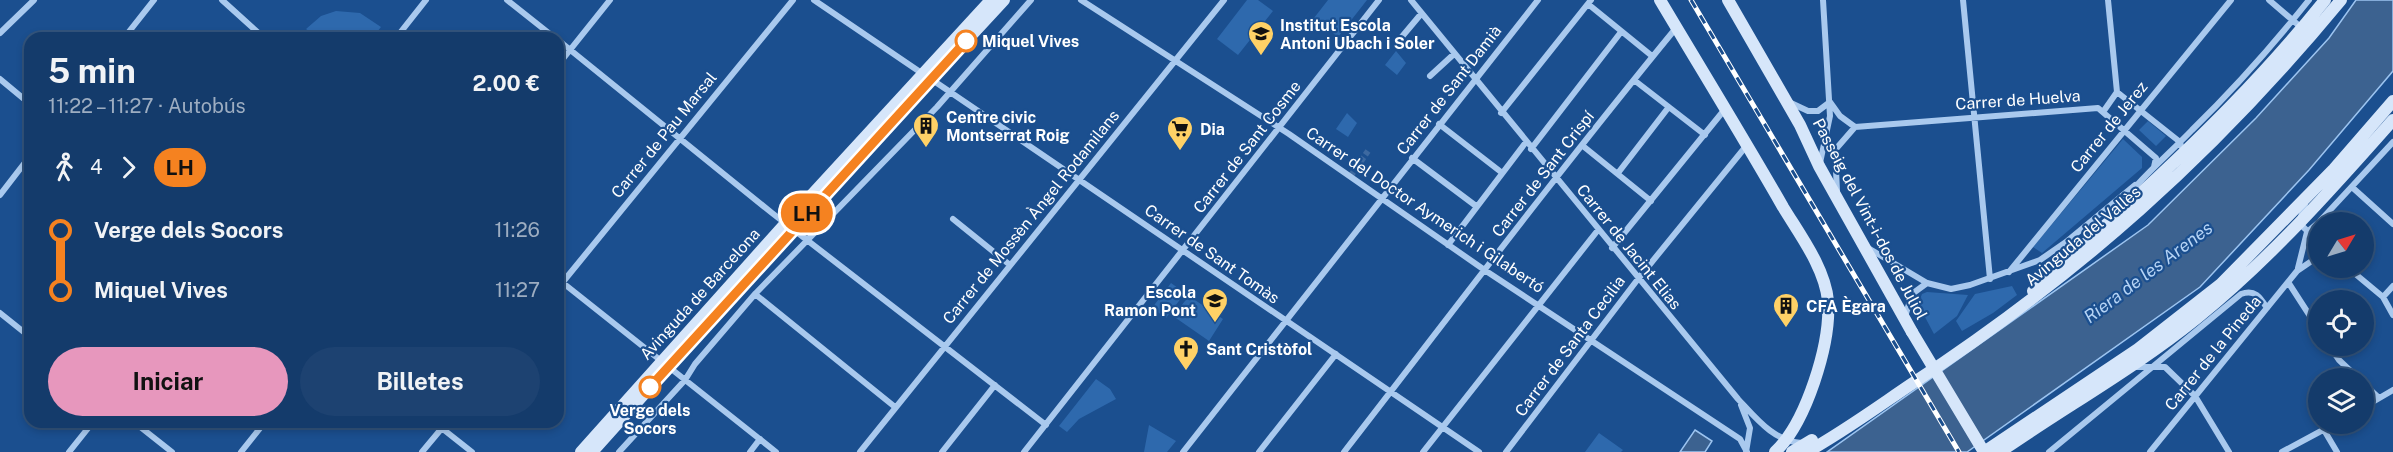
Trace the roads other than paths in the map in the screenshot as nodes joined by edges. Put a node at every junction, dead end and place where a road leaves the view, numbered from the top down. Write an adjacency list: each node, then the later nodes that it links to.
1 (34, 0): 38 (street)
2 (154, 0): 32 (street)
3 (222, 0): 30 (street)
4 (426, 0): 35 (street)
5 (507, 0): 36 (street)
6 (610, 0): 41 (street)
7 (793, 0): 71 (street, Carrer de Pau Marsal)
8 (814, 0): 48 (street, Carrer de Sant Tomàs)
9 (991, 0): 48 (main road, Avinguda de Barcelona)
10 (1004, 0): 48 (main road, Avinguda de Barcelona)
11 (1031, 0): 53 (street)
12 (1081, 0): 45 (street, Carrer del Doctor Aymerich i Gilabertó)
13 (1224, 0): 45 (street, Carrer de Mossèn Àngel Rodamilans)
14 (1379, 0): 68 (street, Carrer de Sant Cosme)
15 (1411, 0): 28 (street, Carrer de Jacint Elias)
16 (1538, 0): 51 (street, Carrer de Sant Damià)
17 (1660, 0): 29 (main road)
18 (1728, 0): 56 (main road, Passeig del Vint-i-dos de Juliol)
19 (1823, 0): 20 (street); 58 (street)
20 (1832, 0)
21 (1963, 0): 64 (street)
22 (2108, 0): 54 (street)
23 (2231, 0): 61 (street, Carrer de Jerez)
24 (2269, 0): 31 (street)
25 (2341, 0): 27 (main road, Avinguda del Vallès)
26 (1589, 2): 37 (street); 62 (street)
27 (2319, 4): 31 (main road, Avinguda del Vallès); 31 (street, Avinguda del Vallès)
28 (1421, 14): 39 (street); 42 (street, Carrer de Jacint Elias)
29 (1676, 28): 43 (street, Carrer de Sant Crispí); 60 (main road)
30 (255, 29): 33 (street); 34 (street)
31 (2302, 29): 46 (main road, Avinguda del Vallès); 47 (street, Avinguda del Vallès); 86 (main road, Avinguda del Vallès)
32 (129, 32)
33 (252, 32)
34 (258, 32)
35 (401, 32)
36 (547, 32)
37 (1621, 32): 43 (street); 77 (street)
38 (0, 33)
39 (1400, 39)
40 (564, 45): 41 (street)
41 (570, 50): 44 (street); 71 (street)
42 (1454, 54): 49 (street); 51 (street, Carrer de Jacint Elias)
43 (1652, 56): 52 (street, Carrer de Sant Crispí)
44 (564, 58)
45 (1174, 62): 68 (street, Carrer del Doctor Aymerich i Gilabertó); 87 (street, Carrer de Mossèn Àngel Rodamilans)
46 (2270, 67): 47 (street, Avinguda del Vallès); 78 (main road, Avinguda del Vallès)
47 (2246, 74): 73 (street, Avinguda del Vallès)
48 (927, 76): 53 (street, Carrer de Sant Tomàs); 101 (main road, Avinguda de Barcelona)
49 (1430, 76)
50 (0, 79): 55 (street)
51 (1474, 79): 62 (street, Carrer de Jacint Elias); 66 (street, Carrer de Sant Damià)
52 (1634, 80): 59 (street); 76 (street, Carrer de Sant Crispí)
53 (950, 92): 87 (street, Carrer de Sant Tomàs); 105 (street)
54 (2117, 92): 61 (street); 63 (street)
55 (24, 99)
56 (1786, 100): 58 (street); 81 (main road, Passeig del Vint-i-dos de Juliol)
57 (2393, 101): 90 (main road)
58 (1830, 102): 67 (street); 81 (street)
59 (1668, 108): 70 (street); 84 (street)
60 (1725, 108): 70 (street); 75 (main road)
61 (2141, 109): 69 (street, Carrer de Jerez); 73 (street)
62 (1501, 112): 72 (street, Carrer de Jacint Elias)
63 (2103, 112): 64 (street, Carrer de Huelva); 69 (street, Carrer de Huelva)
64 (1974, 116): 67 (street, Carrer de Huelva); 118 (street)
65 (2393, 120): 102 (main road)
66 (1439, 124): 79 (street, Carrer de Sant Damià); 83 (street)
67 (1855, 126): 93 (street)
68 (1279, 128): 92 (street, Carrer del Doctor Aymerich i Gilabertó); 109 (street, Carrer de Sant Cosme)
69 (2123, 130): 82 (street, Carrer de Huelva); 114 (street, Carrer de Jerez)
70 (1705, 135): 94 (street)
71 (678, 138): 101 (street); 115 (street, Carrer de Pau Marsal)
72 (1526, 142): 77 (street, Carrer de Jacint Elias); 83 (street)
73 (2180, 142): 78 (street); 82 (street, Avinguda del Vallès)
74 (2393, 142): 89 (street)
75 (1747, 145): 117 (street, Carrer de Santa Cecilia); 161 (main road)
76 (1582, 146): 84 (street); 85 (street, Carrer de Sant Crispí)
77 (1531, 149): 85 (street, Carrer de Jacint Elias)
78 (2183, 156): 86 (street); 99 (main road, Avinguda del Vallès)
79 (1412, 158): 92 (street, Carrer de Sant Damià); 95 (street)
80 (24, 164): 91 (street)
81 (1820, 166): 93 (main road, Passeig del Vint-i-dos de Juliol)
82 (2154, 167): 88 (street, Avinguda del Vallès)
83 (1501, 172): 95 (street)
84 (1618, 173): 94 (street)
85 (1555, 177): 103 (street, Carrer de Jacint Elias); 112 (street, Carrer de Sant Crispí)
86 (2175, 179): 162 (main road, Avinguda del Vallès)
87 (1079, 181): 109 (street, Carrer de Sant Tomàs); 111 (street, Carrer de Mossèn Àngel Rodamilans)
88 (2135, 185): 99 (street, Avinguda del Vallès); 114 (street, Avinguda del Vallès)
89 (2353, 188): 96 (street); 98 (street)
90 (2311, 192): 102 (street, Carrer de la Pineda); 184 (main road)
91 (0, 195)
92 (1381, 198): 106 (street, Carrer del Doctor Aymerich i Gilabertó); 131 (street, Carrer de Sant Damià)
93 (1837, 198): 107 (main road, Passeig del Vint-i-dos de Juliol)
94 (1651, 201): 108 (street)
95 (1476, 206): 106 (street)
96 (2329, 212)
97 (954, 219): 111 (street)
98 (2393, 224)
99 (2106, 225): 162 (main road, Avinguda del Vallès)
100 (2308, 225): 102 (street)
101 (789, 226): 105 (street); 138 (main road, Avinguda de Barcelona)
102 (2303, 227): 104 (street); 113 (street, Carrer de la Pineda); 137 (main road)
103 (1598, 230): 108 (street, Carrer de Jacint Elias); 125 (street)
104 (2308, 232)
105 (808, 239): 123 (street); 134 (street)
106 (1448, 245): 112 (street, Carrer del Doctor Aymerich i Gilabertó)
107 (1865, 246): 120 (street, Avinguda del Vallès); 130 (main road, Passeig del Vint-i-dos de Juliol)
108 (1612, 248): 117 (street, Carrer de Jacint Elias)
109 (1184, 249): 131 (street, Carrer de Sant Tomàs); 152 (street, Carrer de Sant Cosme)
110 (2308, 264): 113 (street, Carrer de la Pineda)
111 (1010, 265): 134 (street, Carrer de Mossèn Àngel Rodamilans)
112 (1486, 271): 125 (street, Carrer del Doctor Aymerich i Gilabertó); 145 (street, Carrer de Sant Crispí)
113 (2297, 271): 119 (street, Carrer de la Pineda)
114 (2009, 272): 118 (street, Avinguda del Vallès)
115 (564, 277)
116 (2361, 278): 124 (street)
117 (1638, 279): 133 (street, Carrer de Santa Cecilia); 149 (street, Carrer de Jacint Elias)
118 (1990, 279): 120 (street, Avinguda del Vallès)
119 (2288, 282): 126 (street, Carrer de la Pineda); 128 (street)
120 (1927, 283): 130 (street)
121 (2393, 286): 124 (street)
122 (564, 287): 138 (street)
123 (754, 294): 142 (street); 151 (street)
124 (2383, 297): 129 (street)
125 (1539, 304): 133 (street, Carrer del Doctor Aymerich i Gilabertó); 153 (street)
126 (2267, 308): 140 (street); 147 (street, Carrer de la Pineda)
127 (0, 313): 132 (street)
128 (2308, 313)
129 (2393, 315)
130 (1905, 317): 184 (main road, Passeig del Vint-i-dos de Juliol, bridge)
131 (1285, 321): 135 (street, Carrer de Sant Tomàs); 176 (street, Carrer de Sant Damià)
132 (24, 332)
133 (1592, 340): 181 (street, Carrer de Santa Cecilia); 182 (street, Carrer del Doctor Aymerich i Gilabertó)
134 (944, 346): 143 (street); 151 (street, Carrer de Mossèn Àngel Rodamilans)
135 (1336, 354): 145 (street, Carrer de Sant Tomàs); 177 (street)
136 (2336, 356): 141 (street)
137 (2143, 358): 139 (main road); 140 (street)
138 (665, 363): 142 (street); 168 (main road, Avinguda de Barcelona); 169 (main road, Avinguda de Barcelona)
139 (2128, 367): 140 (street); 185 (main road)
140 (2153, 367): 147 (street); 186 (street)
141 (2347, 368)
142 (685, 380): 160 (street); 170 (street)
143 (995, 385): 152 (street); 174 (street)
144 (2393, 390): 148 (street)
145 (1390, 392): 153 (street, Carrer de Sant Tomàs); 178 (street, Carrer de Sant Crispí)
146 (2374, 393): 148 (street)
147 (2195, 396): 187 (street, Carrer de la Pineda); 188 (street)
148 (2379, 398): 150 (street)
149 (1738, 399): 161 (street, Carrer de Jacint Elias); 182 (street, Carrer de Jacint Elias)
150 (2374, 401)
151 (895, 407): 173 (street, Carrer de Mossèn Àngel Rodamilans)
152 (1046, 425): 175 (street, Carrer de Sant Cosme)
153 (1442, 427): 179 (street); 180 (street, Carrer de Sant Tomàs)
154 (88, 428): 163 (street)
155 (142, 428): 164 (street)
156 (260, 428): 165 (street)
157 (442, 428): 166 (street); 167 (street)
158 (2316, 434): 189 (street)
159 (2326, 434): 190 (street)
160 (760, 439): 171 (street); 172 (street)
161 (1790, 446): 162 (main road, Avinguda del Vallès); 183 (main road)
162 (1808, 447)
163 (69, 452)
164 (172, 452)
165 (241, 452)
166 (422, 452)
167 (472, 452)
168 (580, 452)
169 (592, 452)
170 (619, 452)
171 (750, 452)
172 (777, 452)
173 (860, 452)
174 (942, 452)
175 (1024, 452)
176 (1183, 452)
177 (1259, 452)
178 (1344, 452)
179 (1423, 452)
180 (1479, 452)
181 (1506, 452)
182 (1746, 452)
183 (1775, 452)
184 (1984, 452)
185 (2000, 452)
186 (2049, 452)
187 (2150, 452)
188 (2229, 452)
189 (2282, 452)
190 (2337, 452)

